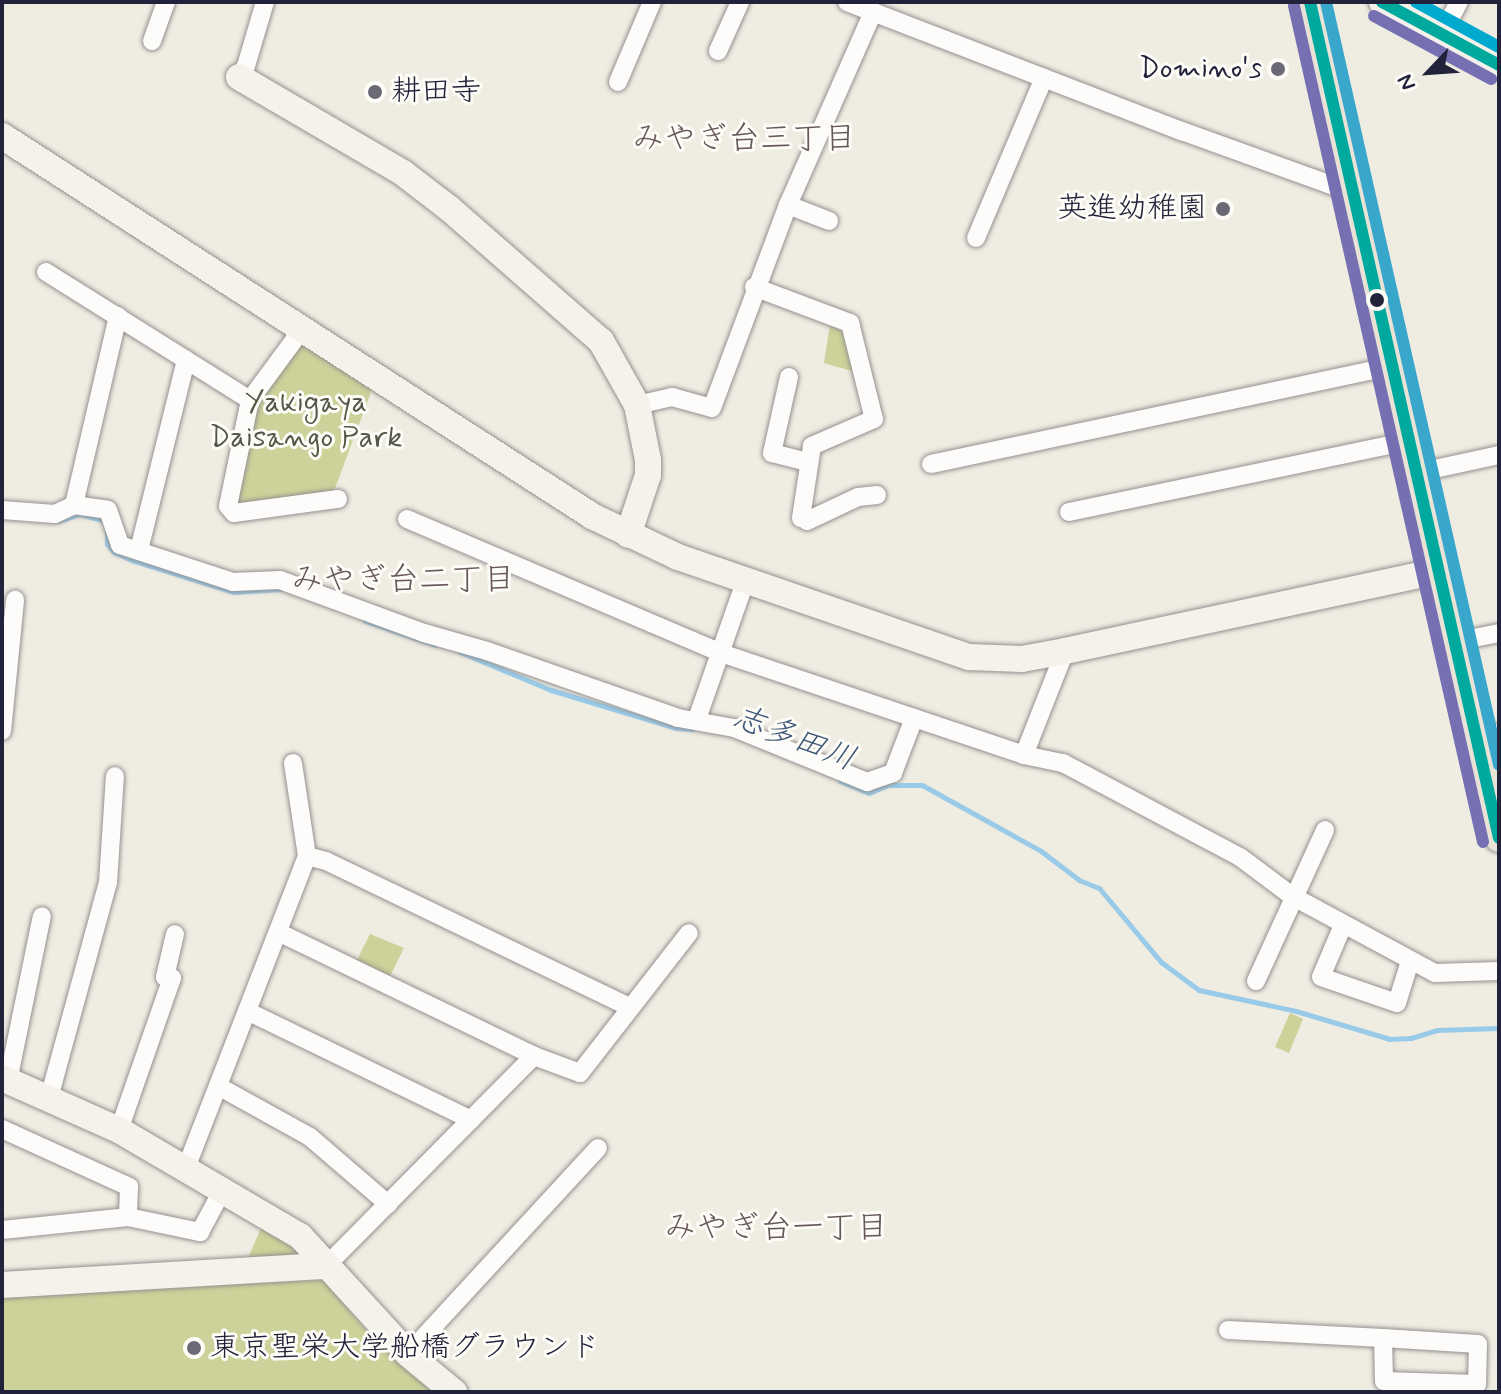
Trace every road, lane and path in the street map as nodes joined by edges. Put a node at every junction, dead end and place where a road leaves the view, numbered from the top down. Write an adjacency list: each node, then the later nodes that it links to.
1 (166, 2): 10 (street)
2 (265, 2): 13 (street)
3 (652, 2): 15 (street)
4 (740, 2): 11 (street)
5 (1310, 2): 17 (main road)
6 (1382, 2): 9 (street)
7 (1459, 2): 9 (street)
8 (862, 6): 14 (street); 18 (street)
9 (1442, 35): 12 (street)
10 (152, 41)
11 (718, 51)
12 (1499, 65)
13 (239, 77): 29 (street)
14 (1044, 78): 17 (street); 20 (street)
15 (618, 82)
16 (2, 136): 24 (street)
17 (1353, 193): 26 (main road)
18 (788, 205): 19 (street); 22 (street)
19 (829, 221)
20 (976, 238)
21 (46, 272): 23 (street)
22 (754, 287): 29 (street); 32 (street)
23 (118, 316): 25 (street); 37 (street)
24 (303, 328): 28 (street); 41 (street)
25 (186, 360): 28 (street); 42 (street)
26 (1392, 366): 30 (main road); 33 (street)
27 (789, 377): 32 (street)
28 (250, 400): 36 (street)
29 (637, 405): 41 (street)
30 (1409, 441): 34 (main road); 39 (street)
31 (1499, 455): 34 (street)
32 (809, 462): 35 (street)
33 (931, 464)
34 (1416, 473): 43 (main road)
35 (877, 495)
36 (338, 499)
37 (74, 505): 38 (street); 42 (street)
38 (2, 510)
39 (1069, 512)
40 (407, 519): 49 (street)
41 (628, 535): 44 (street)
42 (139, 550): 51 (street)
43 (1438, 571): 47 (main road); 48 (street)
44 (745, 582): 48 (street); 49 (street)
45 (15, 600): 52 (street)
46 (1499, 633): 47 (street)
47 (1454, 642): 53 (main road)
48 (1065, 651): 54 (street)
49 (721, 653): 50 (street); 51 (street)
50 (914, 718): 51 (street); 54 (street)
51 (697, 719)
52 (2, 731)
53 (1488, 736): 58 (main road)
54 (1024, 755): 60 (street)
55 (293, 763): 59 (street)
56 (115, 776): 74 (street)
57 (1325, 830): 60 (street)
58 (1499, 838)
59 (307, 856): 63 (street); 69 (street)
60 (1292, 896): 62 (street); 68 (street)
61 (42, 916): 72 (street)
62 (1343, 925): 66 (street); 66 (street)
63 (278, 932): 70 (street); 71 (street)
64 (689, 933): 69 (street)
65 (175, 934): 77 (street)
66 (1410, 961): 67 (street)
67 (1499, 971)
68 (1256, 981)
69 (630, 1007): 71 (street)
70 (247, 1011): 73 (street); 75 (street)
71 (534, 1056): 75 (street)
72 (5, 1080): 74 (street)
73 (218, 1086): 79 (street); 81 (street)
74 (49, 1098): 77 (street)
75 (471, 1120): 81 (street)
76 (2, 1129): 82 (street)
77 (119, 1130): 79 (street)
78 (598, 1148): 88 (street)
79 (186, 1168): 80 (street)
80 (222, 1191): 82 (street); 84 (street)
81 (388, 1204): 84 (street)
82 (128, 1217): 83 (street)
83 (2, 1230)
84 (326, 1266): 85 (street); 88 (street)
85 (2, 1285)
86 (1228, 1330): 87 (street)
87 (1383, 1338): 87 (street)
88 (408, 1354): 89 (street)
89 (454, 1392)

